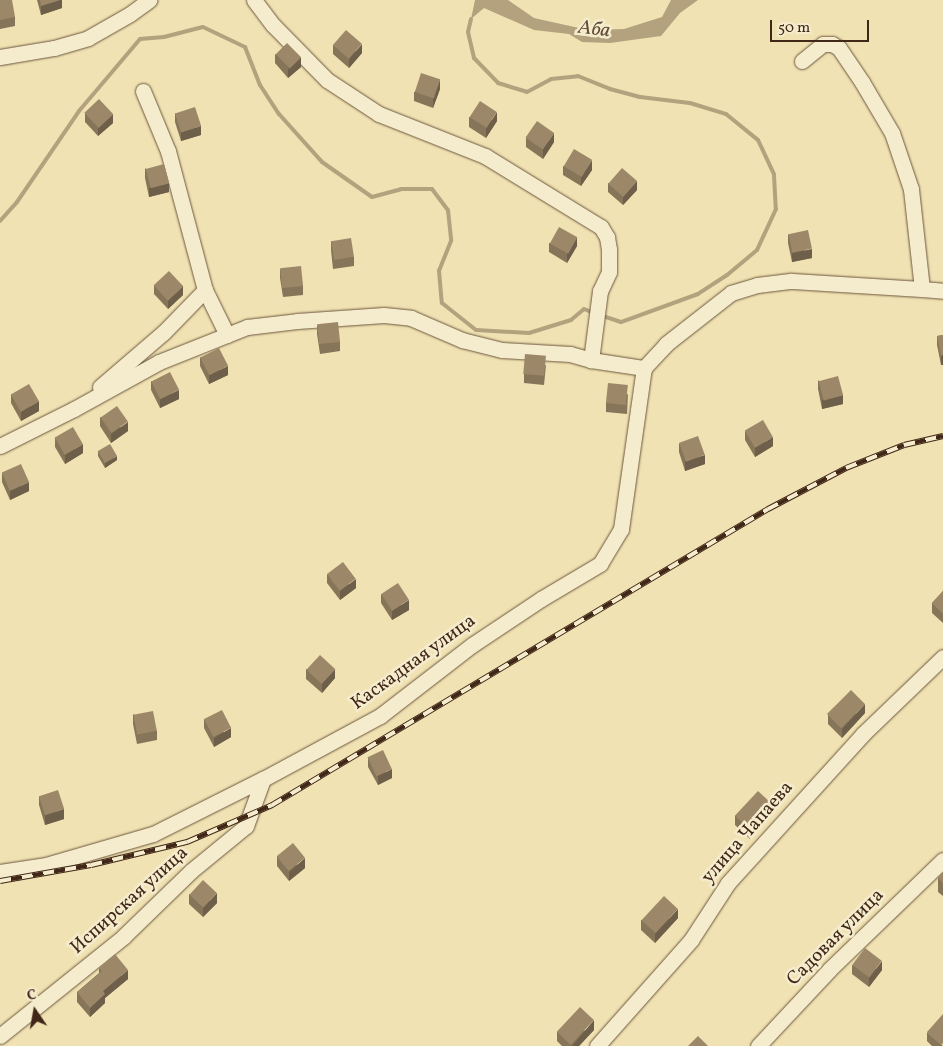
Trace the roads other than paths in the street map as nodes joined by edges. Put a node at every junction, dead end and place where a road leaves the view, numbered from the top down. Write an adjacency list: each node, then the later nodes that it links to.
1 (149, 0): 3 (street)
2 (254, 0): 10 (street)
3 (0, 57)
4 (802, 61): 6 (street)
5 (143, 91): 7 (street)
6 (922, 289): 8 (street); 11 (street)
7 (205, 290): 9 (street); 12 (street)
8 (943, 291)
9 (227, 335): 10 (street); 12 (street)
10 (591, 360): 11 (street)
11 (644, 368): 15 (street, Каскадная улица)
12 (74, 409): 13 (street)
13 (0, 446)
14 (943, 657): 19 (street, улица Чапаева)
15 (263, 778): 17 (street, Каскадная улица); 18 (street, Испирская улица)
16 (943, 860): 20 (street, Садовая улица)
17 (0, 872)
18 (0, 1036)
19 (597, 1046)
20 (758, 1046)

